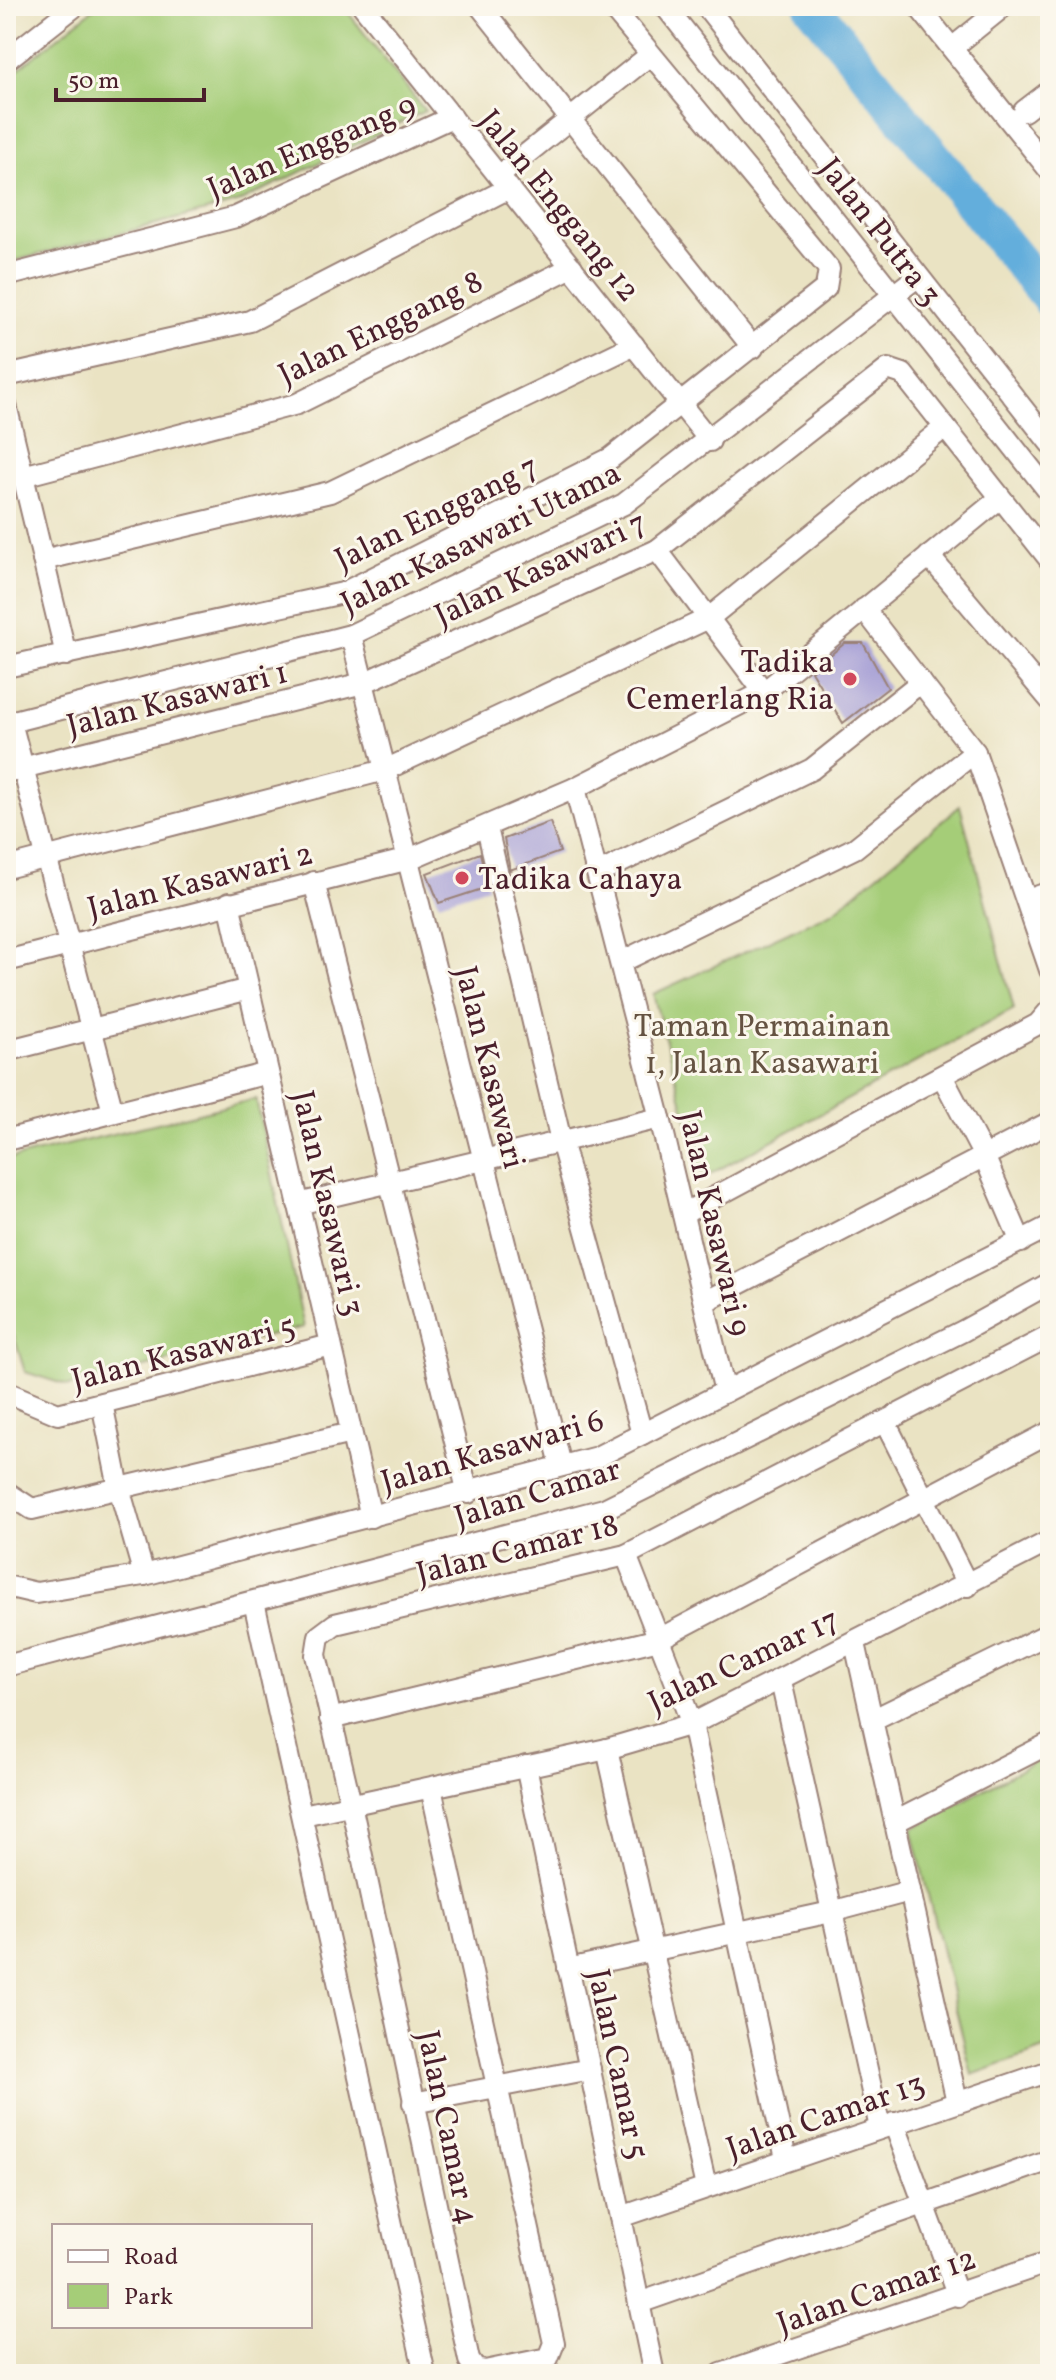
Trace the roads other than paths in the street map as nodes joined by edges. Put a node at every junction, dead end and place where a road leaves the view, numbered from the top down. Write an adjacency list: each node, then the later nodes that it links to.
1 (75, 6): 11 (street)
2 (363, 6): 14 (street, Jalan Enggang 12)
3 (480, 6): 15 (street)
4 (611, 6): 10 (street)
5 (665, 6): 21 (street, Jalan Putra 3)
6 (706, 6): 20 (street, Jalan Putra 3)
7 (918, 6): 9 (street)
8 (1004, 6): 9 (street)
9 (952, 48): 16 (street)
10 (650, 55): 15 (street); 23 (street, Jalan Enggang 7)
11 (6, 60)
12 (1050, 91): 13 (street)
13 (1024, 111)
14 (452, 117): 17 (street, Jalan Enggang 12); 19 (street, Jalan Enggang 9)
15 (571, 119): 17 (street); 23 (street)
16 (1050, 171)
17 (504, 182): 18 (street, Jalan Enggang 12); 24 (street)
18 (572, 267): 22 (street, Jalan Enggang 12); 30 (street, Jalan Enggang 8)
19 (6, 276)
20 (917, 277): 21 (street, Jalan Kasawari Utama); 29 (street, Jalan Putra 3)
21 (895, 297): 28 (street, Jalan Kasawari Utama); 31 (street, Jalan Putra 3)
22 (634, 345): 25 (street, Jalan Enggang 12); 35 (street)
23 (753, 348): 25 (street, Jalan Enggang 7)
24 (6, 376)
25 (681, 404): 28 (street, Jalan Enggang 12); 40 (street, Jalan Enggang 7)
26 (6, 405): 30 (street)
27 (945, 427): 32 (street); 33 (street, Jalan Kasawari 7); 38 (street)
28 (710, 441): 39 (street, Jalan Kasawari Utama)
29 (1050, 443)
30 (23, 476): 35 (street)
31 (1050, 493)
32 (999, 499): 34 (street, Jalan Kasawari 2); 36 (street)
33 (657, 550): 38 (street); 43 (street, Jalan Kasawari 7)
34 (929, 556): 37 (street, Jalan Kasawari 2); 45 (street)
35 (43, 560): 40 (street)
36 (1050, 560)
37 (864, 609): 42 (street); 44 (street, Jalan Kasawari 2)
38 (709, 618): 44 (street); 49 (street)
39 (351, 635): 43 (street, Jalan Kasawari); 46 (street, Jalan Kasawari Utama)
40 (66, 655): 41 (street, Jalan Enggang 7)
41 (6, 667)
42 (921, 682): 47 (street); 55 (street)
43 (363, 683): 48 (street, Jalan Kasawari 1); 49 (street, Jalan Kasawari)
44 (764, 692): 50 (street, Jalan Kasawari 2)
45 (1050, 700)
46 (9, 722): 48 (street)
47 (975, 752): 58 (street); 62 (street)
48 (15, 770): 52 (street)
49 (385, 770): 52 (street); 53 (street, Jalan Kasawari)
50 (575, 788): 51 (street, Jalan Kasawari 2); 55 (street, Jalan Kasawari 9)
51 (487, 828): 53 (street, Jalan Kasawari 2); 74 (street)
52 (47, 858): 54 (street); 60 (street)
53 (409, 859): 56 (street, Jalan Kasawari 2); 76 (street, Jalan Kasawari)
54 (6, 868)
55 (599, 873): 62 (street, Jalan Kasawari 9)
56 (314, 882): 59 (street, Jalan Kasawari 2); 77 (street)
57 (1050, 892): 58 (street)
58 (1028, 900): 63 (street)
59 (229, 903): 60 (street, Jalan Kasawari 2); 64 (street, Jalan Kasawari 3)
60 (69, 945): 61 (street, Jalan Kasawari 2); 66 (street)
61 (6, 961)
62 (621, 962): 71 (street, Jalan Kasawari 9)
63 (1050, 970)
64 (249, 989): 66 (street); 68 (street, Jalan Kasawari 3)
65 (1050, 1010): 69 (street)
66 (92, 1030): 67 (street); 70 (street)
67 (6, 1051)
68 (268, 1073): 70 (street); 78 (street, Jalan Kasawari 3)
69 (942, 1076): 75 (street); 79 (street)
70 (113, 1112): 73 (street)
71 (660, 1118): 74 (street); 79 (street, Jalan Kasawari 9)
72 (1050, 1122): 75 (street)
73 (6, 1140)
74 (561, 1141): 76 (street); 92 (street)
75 (985, 1158): 81 (street); 83 (street)
76 (483, 1160): 77 (street); 93 (street, Jalan Kasawari)
77 (391, 1182): 78 (street); 96 (street)
78 (298, 1204): 85 (street, Jalan Kasawari 3)
79 (683, 1214): 83 (street, Jalan Kasawari 9)
80 (1050, 1226): 81 (street, Jalan Kasawari 6)
81 (1021, 1242): 87 (street, Jalan Kasawari 6)
82 (1050, 1283): 104 (street, Jalan Camar)
83 (704, 1302): 87 (street, Jalan Kasawari 9)
84 (1050, 1336): 89 (street, Jalan Camar 18)
85 (331, 1345): 88 (street, Jalan Kasawari 5); 91 (street, Jalan Kasawari 3)
86 (6, 1392): 88 (street, Jalan Kasawari 5)
87 (725, 1392): 92 (street, Jalan Kasawari 6)
88 (102, 1403): 94 (street)
89 (885, 1422): 97 (street); 100 (street, Jalan Camar 18)
90 (1050, 1432): 97 (street)
91 (351, 1433): 94 (street); 98 (street, Jalan Kasawari 3)
92 (642, 1434): 93 (street, Jalan Kasawari 6)
93 (561, 1465): 96 (street, Jalan Kasawari 6)
94 (119, 1488): 95 (street); 101 (street)
95 (6, 1492)
96 (468, 1493): 98 (street, Jalan Kasawari 6)
97 (927, 1498): 103 (street); 106 (street)
98 (371, 1517): 101 (street, Jalan Kasawari 6)
99 (1050, 1541): 103 (street, Jalan Camar 17)
100 (626, 1555): 106 (street); 110 (street, Jalan Camar 18)
101 (144, 1575): 102 (street, Jalan Kasawari 6)
102 (6, 1586)
103 (968, 1586): 107 (street, Jalan Camar 17)
104 (254, 1602): 108 (street, Jalan Camar); 118 (street)
105 (1050, 1633): 111 (street)
106 (659, 1639): 110 (street); 112 (street)
107 (855, 1643): 109 (street, Jalan Camar 17); 111 (street)
108 (6, 1666)
109 (781, 1681): 112 (street, Jalan Camar 17); 121 (street)
110 (330, 1719): 117 (street, Jalan Camar 18)
111 (872, 1720): 119 (street)
112 (692, 1724): 114 (street, Jalan Camar 17); 122 (street)
113 (1050, 1743): 119 (street)
114 (607, 1749): 115 (street, Jalan Camar 17); 123 (street)
115 (526, 1766): 116 (street, Jalan Camar 17); 124 (street, Jalan Camar 5)
116 (431, 1788): 117 (street, Jalan Camar 17); 127 (street)
117 (351, 1804): 118 (street, Jalan Camar 17); 129 (street, Jalan Camar 4)
118 (303, 1815): 139 (street)
119 (895, 1822): 120 (street)
120 (910, 1891): 121 (street); 128 (street)
121 (831, 1912): 122 (street); 130 (street)
122 (736, 1930): 123 (street); 131 (street)
123 (653, 1951): 124 (street); 133 (street)
124 (568, 1969): 125 (street, Jalan Camar 5)
125 (590, 2069): 127 (street); 135 (street, Jalan Camar 5)
126 (1050, 2071): 128 (street, Jalan Camar 13)
127 (497, 2087): 129 (street); 129 (street, Jalan Camar 4)
128 (957, 2102): 130 (street, Jalan Camar 13)
129 (413, 2103)
130 (887, 2126): 131 (street, Jalan Camar 13); 134 (street)
131 (786, 2159): 133 (street, Jalan Camar 13)
132 (1050, 2160): 134 (street)
133 (706, 2187): 135 (street, Jalan Camar 13)
134 (924, 2205): 137 (street); 138 (street)
135 (621, 2217): 138 (street, Jalan Camar 5)
136 (1050, 2262): 137 (street, Jalan Camar 12)
137 (958, 2296): 141 (street, Jalan Camar 12)
138 (639, 2303): 140 (street, Jalan Camar 5)
139 (425, 2374)
140 (654, 2374)
141 (721, 2374)

